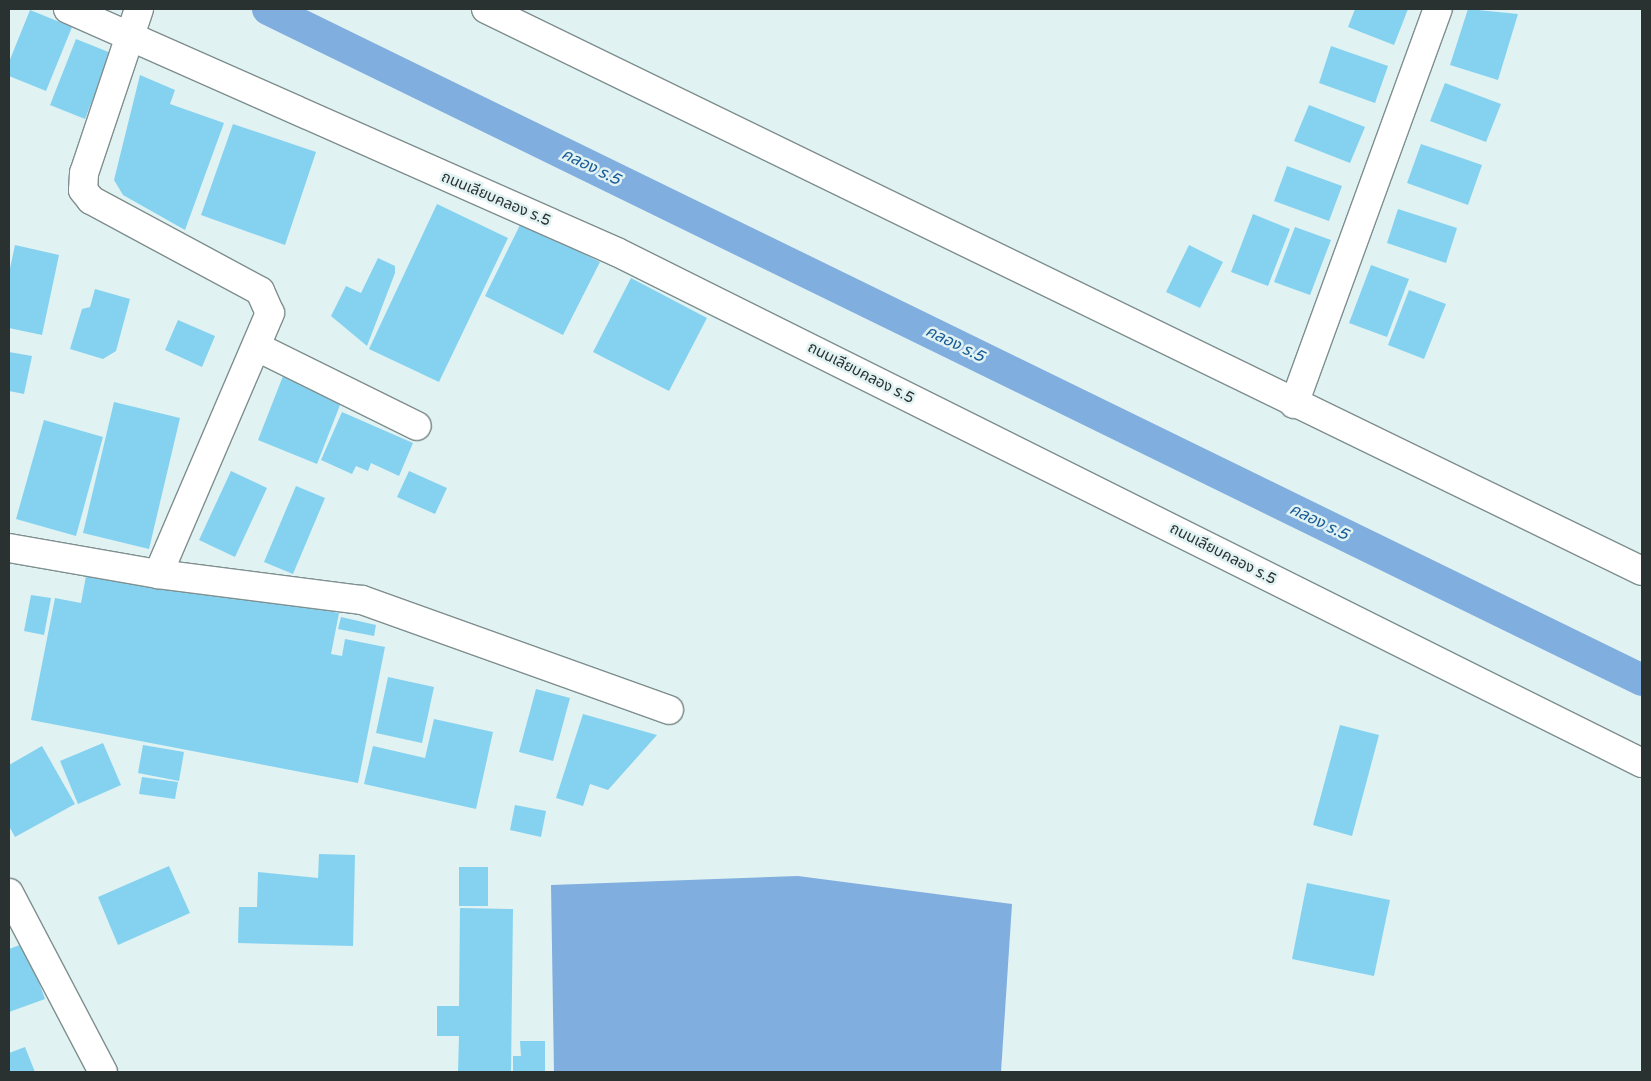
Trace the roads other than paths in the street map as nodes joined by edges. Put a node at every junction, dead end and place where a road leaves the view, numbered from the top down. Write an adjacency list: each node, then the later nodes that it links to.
1 (68, 9): 5 (street, ถนนเลียบคลอง ร.5)
2 (139, 9): 5 (street)
3 (487, 9): 7 (street)
4 (1438, 9): 7 (street)
5 (130, 40): 6 (street); 13 (street, ถนนเลียบคลอง ร.5)
6 (257, 347): 8 (street); 11 (street)
7 (1294, 404): 10 (street)
8 (417, 426)
9 (9, 548): 11 (street)
10 (1642, 571)
11 (158, 574): 12 (street)
12 (668, 710)
13 (1642, 762)
14 (9, 893): 15 (street)
15 (103, 1072)

